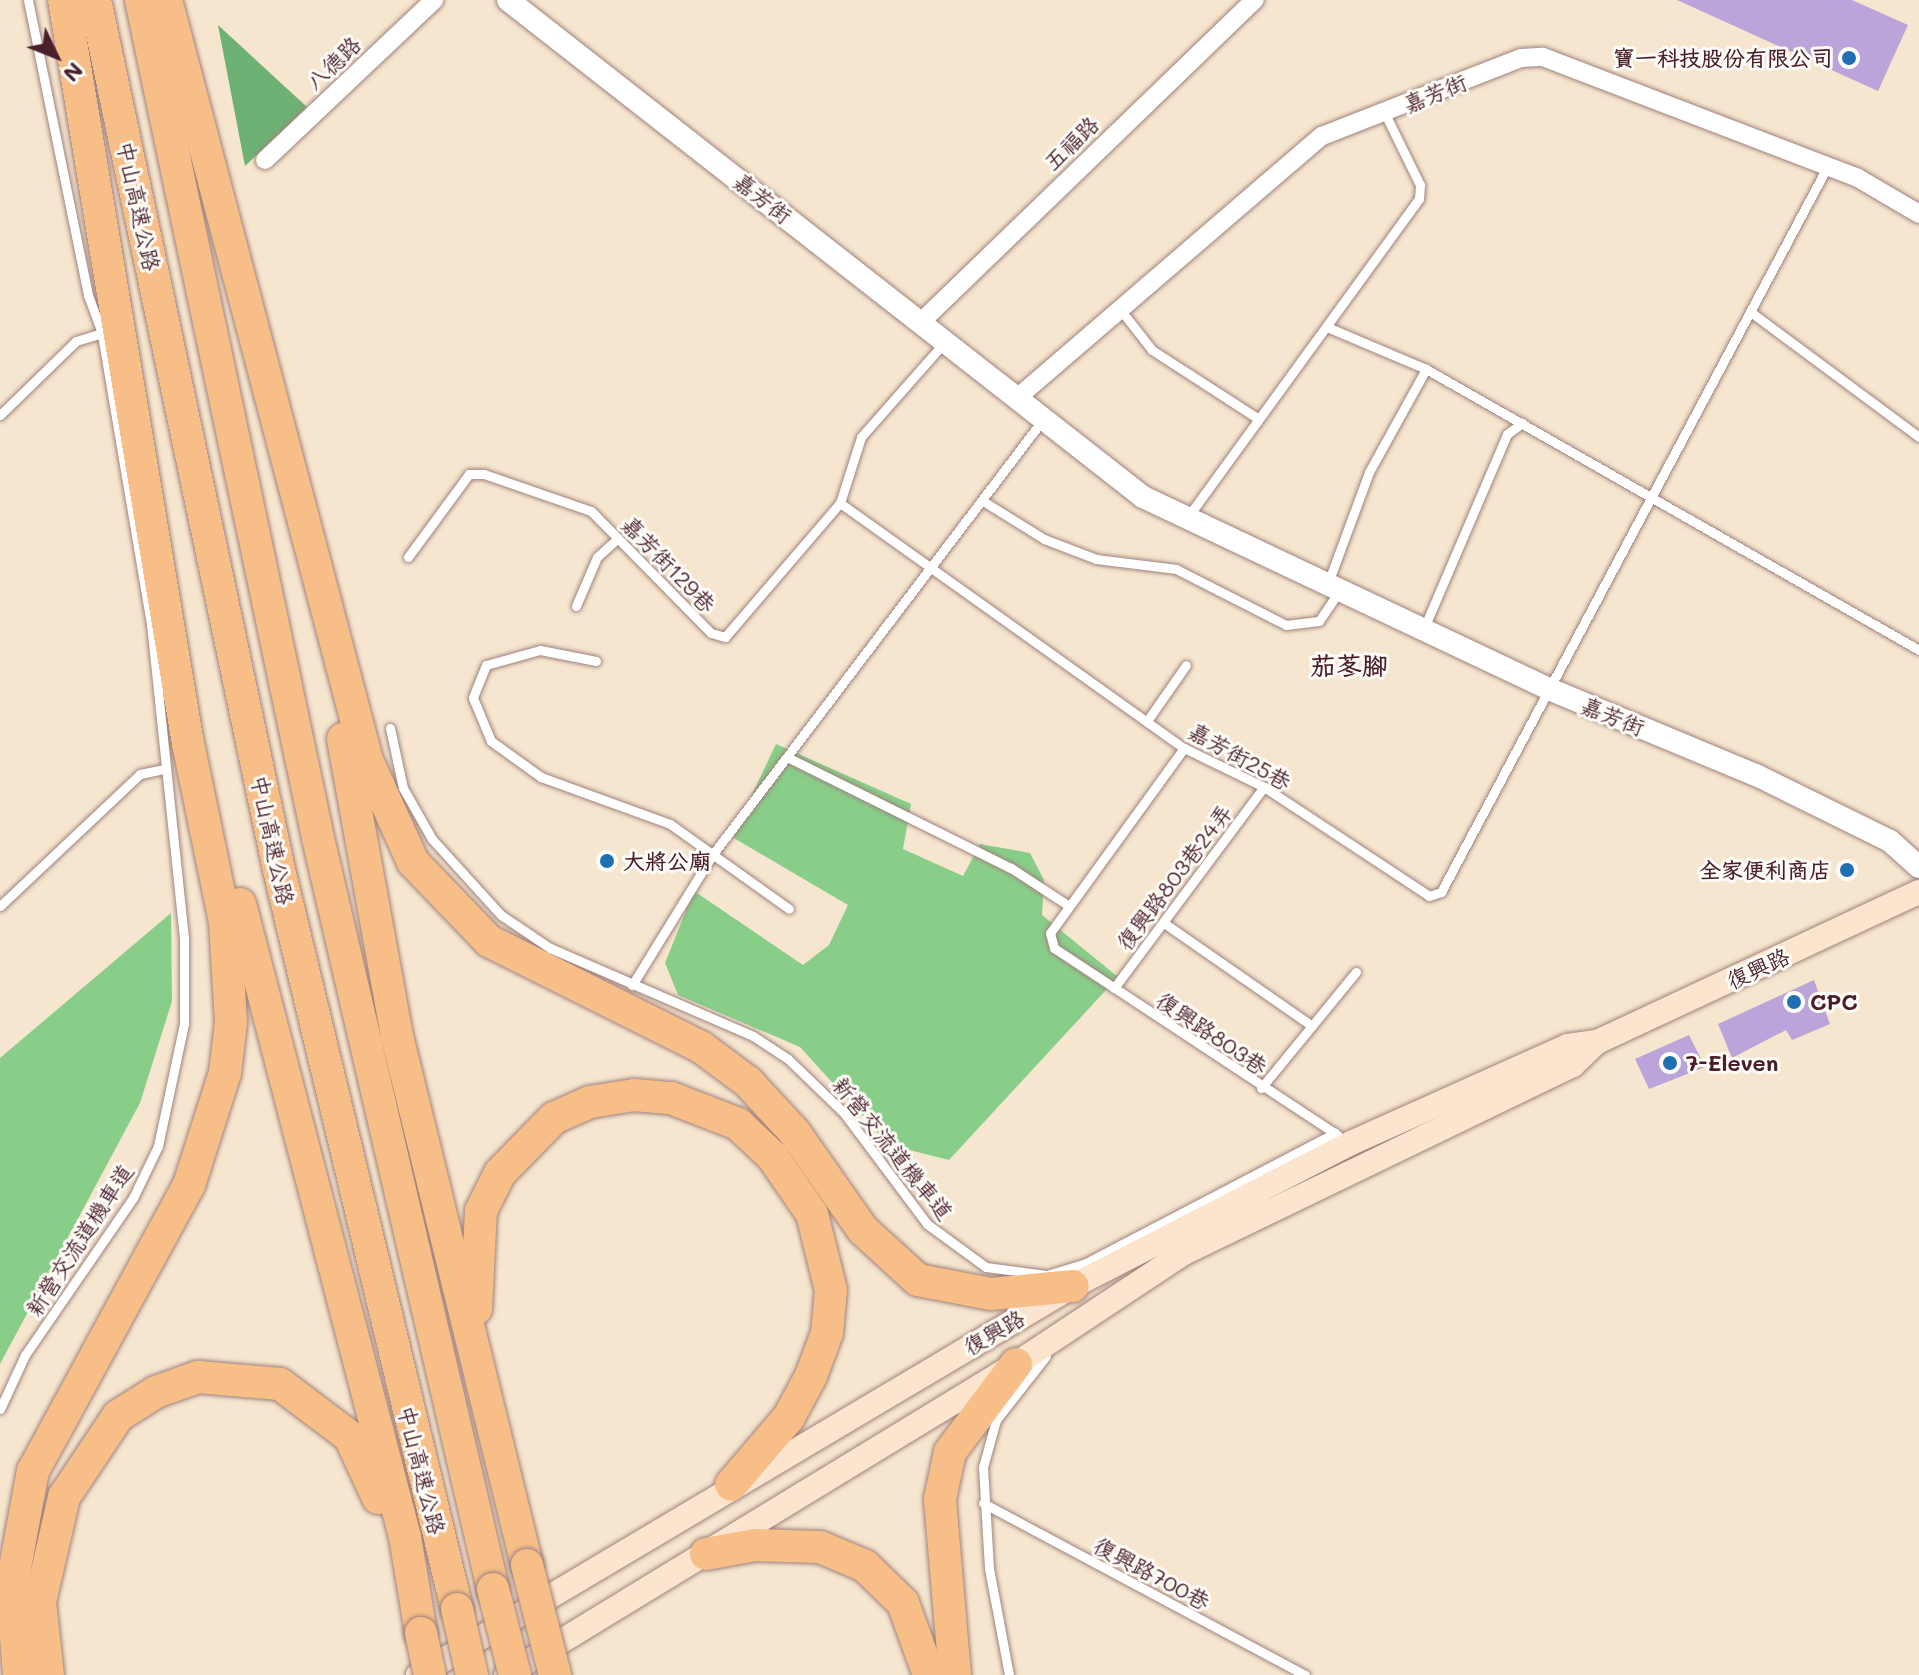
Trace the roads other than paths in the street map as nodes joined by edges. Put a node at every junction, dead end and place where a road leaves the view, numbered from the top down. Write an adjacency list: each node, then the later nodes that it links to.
1 (28, 0): 17 (lane, 新營交流道機車道)
2 (64, 0): 40 (highway)
3 (95, 0): 75 (highway, 中山高速公路, bridge)
4 (141, 0): 77 (highway, 中山高速公路, bridge)
5 (166, 0): 34 (highway)
6 (434, 0): 10 (street, 八德路)
7 (508, 0): 15 (street, 嘉芳街)
8 (1255, 0): 15 (street, 五福路)
9 (1385, 114): 11 (street, 嘉芳街); 13 (street, 嘉芳街); 16 (lane)
10 (265, 160)
11 (1825, 171): 12 (street, 嘉芳街); 14 (lane)
12 (1919, 214)
13 (1123, 313): 20 (street, 嘉芳街); 22 (lane)
14 (1752, 313): 25 (lane); 26 (lane)
15 (921, 322): 18 (street, 嘉芳街)
16 (1327, 327): 19 (lane); 22 (lane)
17 (102, 333): 21 (lane); 46 (lane, 新營交流道機車道)
18 (946, 341): 20 (street, 嘉芳街); 28 (lane, 嘉芳街129巷)
19 (1426, 369): 24 (lane); 33 (lane)
20 (1017, 398): 23 (street, 嘉芳街)
21 (0, 415)
22 (1257, 418): 29 (lane)
23 (1041, 422): 27 (lane); 29 (street, 嘉芳街)
24 (1522, 423): 26 (lane); 36 (lane)
25 (1919, 437)
26 (1649, 497): 37 (lane); 41 (lane)
27 (983, 501): 32 (lane); 33 (lane)
28 (840, 503): 30 (lane, 嘉芳街129巷); 32 (lane, 嘉芳街25巷)
29 (1185, 521): 33 (street, 嘉芳街)
30 (618, 538): 31 (lane, 嘉芳街129巷); 35 (lane)
31 (408, 557)
32 (935, 567): 42 (lane, 嘉芳街25巷); 45 (lane)
33 (1332, 590): 36 (street, 嘉芳街)
34 (322, 597): 62 (highway); 64 (highway)
35 (576, 606)
36 (1422, 631): 41 (street, 嘉芳街)
37 (1919, 650)
38 (596, 661): 48 (lane)
39 (1186, 665): 42 (lane)
40 (182, 684): 70 (highway); 71 (highway)
41 (1549, 689): 47 (lane, 嘉芳街25巷); 49 (street, 嘉芳街)
42 (1147, 721): 44 (lane, 嘉芳街25巷)
43 (390, 728): 56 (lane, 新營交流道機車道)
44 (1184, 748): 47 (lane, 嘉芳街25巷); 52 (lane)
45 (791, 759): 48 (lane); 52 (lane)
46 (164, 769): 51 (lane); 66 (lane, 新營交流道機車道)
47 (1264, 787): 54 (lane, 復興路803巷24弄)
48 (713, 854): 53 (lane); 56 (lane)
49 (1919, 867)
50 (1919, 892): 59 (main road, 復興路)
51 (0, 906)
52 (1069, 906): 57 (lane, 復興路803巷)
53 (789, 909)
54 (1164, 923): 57 (lane, 復興路803巷24弄); 58 (lane)
55 (1356, 972): 58 (lane)
56 (632, 985): 61 (lane, 新營交流道機車道)
57 (1114, 988): 60 (lane, 復興路803巷)
58 (1312, 1026): 60 (lane)
59 (1597, 1042): 61 (main road, 復興路); 63 (main road, 復興路)
60 (1261, 1088): 61 (lane, 復興路803巷)
61 (1343, 1138): 62 (main road, 復興路)
62 (1073, 1286): 67 (main road, 復興路)
63 (1102, 1303): 65 (main road, 復興路); 68 (lane)
64 (478, 1364): 67 (highway); 78 (highway, bridge)
65 (1016, 1364): 69 (main road, 復興路); 80 (highway)
66 (0, 1409)
67 (731, 1485): 73 (main road, 復興路)
68 (983, 1503): 81 (lane); 82 (lane, 復興路700巷)
69 (706, 1554): 76 (main road, 復興路); 79 (highway)
70 (407, 1575): 72 (highway); 74 (highway, bridge)
71 (19, 1675)
72 (48, 1675)
73 (418, 1675)
74 (430, 1675)
75 (472, 1675)
76 (506, 1675)
77 (515, 1675)
78 (555, 1675)
79 (929, 1675)
80 (955, 1675)
81 (1009, 1675)
82 (1305, 1675)

